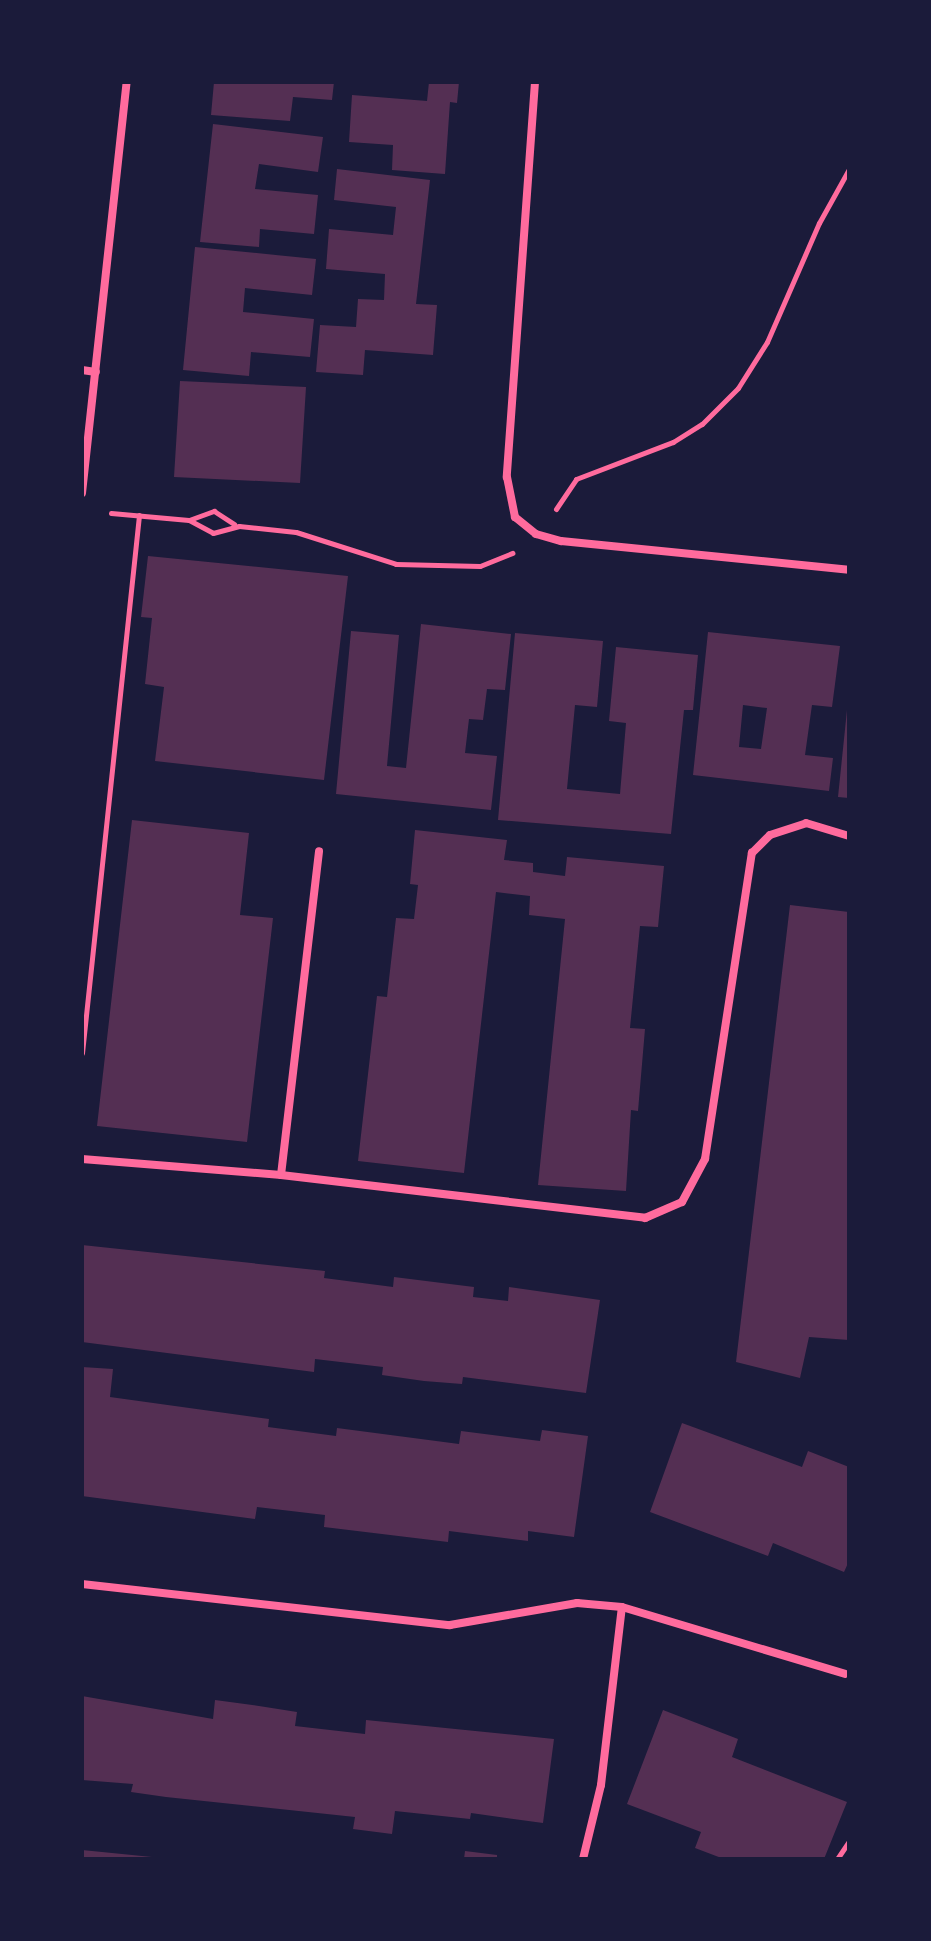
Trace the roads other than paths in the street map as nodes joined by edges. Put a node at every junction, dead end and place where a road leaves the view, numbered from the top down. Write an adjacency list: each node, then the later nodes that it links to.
1 (127, 82): 4 (street)
2 (535, 82): 6 (street)
3 (82, 370): 4 (street)
4 (96, 372): 5 (street)
5 (82, 493)
6 (849, 570)
7 (849, 836): 10 (street)
8 (319, 851): 10 (street)
9 (82, 1159): 10 (street)
10 (281, 1175)
11 (82, 1584): 12 (street)
12 (622, 1607): 13 (street); 14 (street)
13 (845, 1674)
14 (583, 1859)

